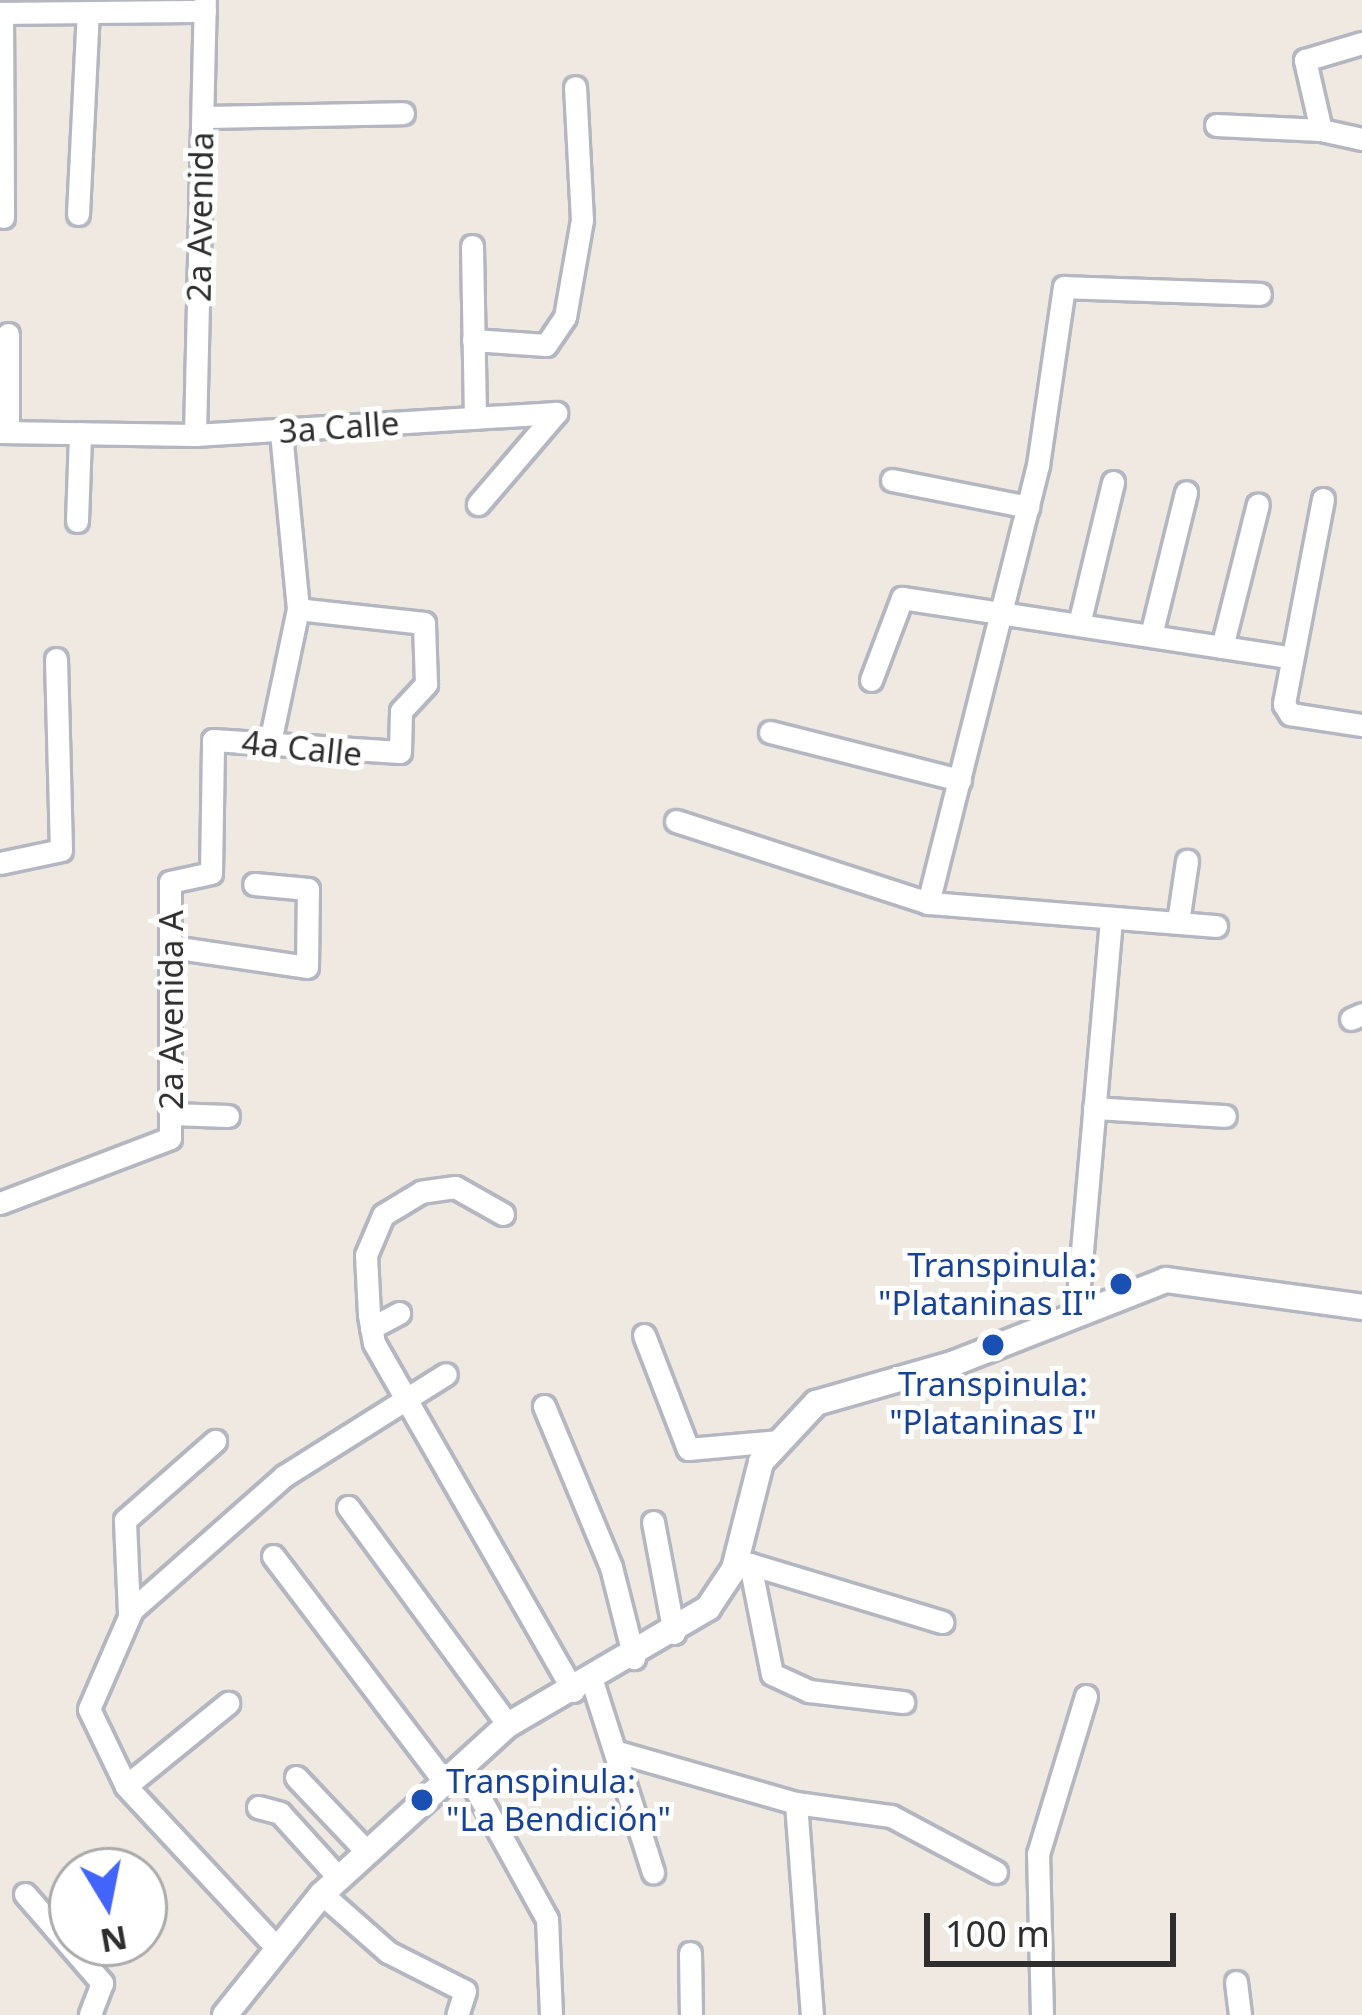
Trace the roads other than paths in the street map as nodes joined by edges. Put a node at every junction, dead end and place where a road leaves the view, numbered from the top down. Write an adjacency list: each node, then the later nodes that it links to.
1 (205, 5): 2 (street); 7 (street, 2a Avenida)
2 (88, 12): 3 (street); 11 (street)
3 (1, 13): 12 (street)
4 (1362, 44): 9 (street)
5 (575, 87): 16 (street)
6 (403, 113): 7 (street)
7 (203, 116): 21 (street, 2a Avenida)
8 (1216, 125): 9 (street)
9 (1321, 130): 10 (street)
10 (1362, 139)
11 (78, 214)
12 (4, 217)
13 (472, 246): 16 (street)
14 (1260, 294): 28 (street)
15 (8, 334): 19 (street)
16 (473, 340): 17 (street)
17 (475, 418): 18 (street, 3a Calle); 26 (street, 3a Calle)
18 (281, 431): 21 (street, 3a Calle); 30 (street)
19 (4, 432): 20 (street, 3a Calle)
20 (80, 433): 21 (street, 3a Calle); 29 (street)
21 (195, 435)
22 (892, 480): 28 (street)
23 (1113, 482): 32 (street)
24 (1186, 492): 33 (street)
25 (1324, 499): 35 (street)
26 (478, 504)
27 (1258, 504): 34 (street)
28 (1028, 507): 31 (street)
29 (77, 521)
30 (298, 609): 40 (street); 40 (street, 4a Calle)
31 (1005, 613): 32 (street); 37 (street); 41 (street)
32 (1079, 624): 33 (street)
33 (1151, 635): 34 (street)
34 (1222, 647): 35 (street)
35 (1286, 657): 38 (street)
36 (56, 659): 44 (street)
37 (871, 680)
38 (1362, 725)
39 (770, 732): 41 (street)
40 (270, 742): 45 (street, 4a Calle)
41 (960, 780): 47 (street)
42 (676, 821): 47 (street)
43 (1187, 860): 49 (street)
44 (0, 862)
45 (170, 878): 51 (street, 2a Avenida A)
46 (254, 884): 51 (street)
47 (928, 903): 48 (street)
48 (1111, 921): 49 (street); 52 (street)
49 (1178, 922): 50 (street)
50 (1216, 926)
51 (172, 947): 53 (street, 2a Avenida A)
52 (1094, 1108): 55 (street); 59 (street)
53 (171, 1114): 54 (street); 56 (street, 2a Avenida A)
54 (228, 1116)
55 (1226, 1116)
56 (0, 1203)
57 (503, 1214): 61 (street)
58 (1362, 1307): 59 (street)
59 (1077, 1308): 67 (street)
60 (399, 1312): 61 (street)
61 (371, 1328): 64 (street)
62 (644, 1335): 67 (street)
63 (446, 1374): 64 (street)
64 (407, 1399): 72 (street); 76 (street)
65 (544, 1406): 75 (street)
66 (215, 1441): 72 (street)
67 (777, 1441): 71 (street)
68 (347, 1507): 80 (street)
69 (653, 1522): 74 (street)
70 (273, 1556): 82 (street)
71 (743, 1563): 73 (street); 74 (street); 78 (street)
72 (129, 1613): 84 (street)
73 (942, 1622)
74 (674, 1633): 75 (street)
75 (634, 1658): 76 (street)
76 (582, 1686): 80 (street); 81 (street)
77 (1085, 1696): 101 (street)
78 (903, 1702)
79 (228, 1703): 84 (street)
80 (508, 1725): 82 (street)
81 (618, 1752): 85 (street); 88 (street)
82 (452, 1773): 87 (street); 98 (street)
83 (296, 1778): 87 (street)
84 (127, 1786): 92 (street)
85 (796, 1803): 89 (street); 100 (street)
86 (258, 1807): 90 (street)
87 (367, 1852): 90 (street)
88 (653, 1872)
89 (996, 1872)
90 (331, 1886): 92 (street); 97 (street)
91 (25, 1894): 95 (street)
92 (275, 1946): 96 (street)
93 (690, 1953): 99 (street)
94 (1236, 1982): 102 (street)
95 (90, 2015)
96 (224, 2015)
97 (457, 2015)
98 (551, 2015)
99 (691, 2015)
100 (812, 2015)
101 (1042, 2015)
102 (1240, 2015)

